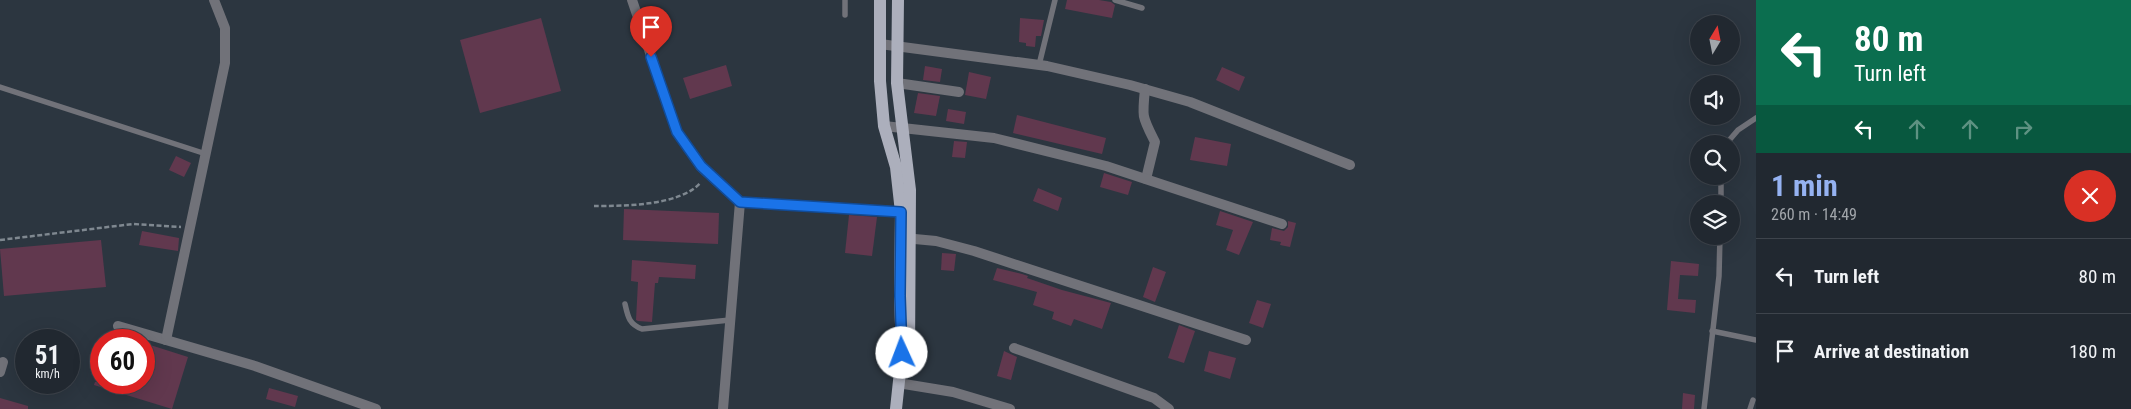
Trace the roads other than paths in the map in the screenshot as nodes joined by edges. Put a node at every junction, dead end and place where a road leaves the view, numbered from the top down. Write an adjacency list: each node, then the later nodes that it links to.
1 (214, 0): 21 (street)
2 (632, 0): 24 (street)
3 (845, 0): 9 (lane)
4 (880, 0): 10 (main road)
5 (898, 0): 11 (main road)
6 (1055, 0): 12 (lane)
7 (1115, 0): 8 (lane)
8 (1142, 8)
9 (845, 15)
10 (880, 44): 11 (street); 18 (main road)
11 (897, 46): 12 (street); 13 (main road)
12 (1039, 65): 15 (street)
13 (898, 83): 16 (street); 19 (main road)
14 (0, 87): 21 (lane)
15 (1145, 89): 22 (street); 23 (street)
16 (959, 92)
17 (1756, 118): 20 (lane)
18 (884, 126): 19 (street); 25 (main road)
19 (902, 128): 23 (street); 25 (main road)
20 (1734, 135)
21 (206, 154): 33 (street)
22 (1350, 165)
23 (1146, 179): 26 (street)
24 (740, 202): 25 (street); 30 (street)
25 (906, 212): 27 (main road)
26 (1282, 224)
27 (905, 238): 34 (street); 37 (main road)
28 (1720, 245): 32 (lane)
29 (625, 304): 30 (lane)
30 (730, 320): 40 (street)
31 (118, 326): 33 (street)
32 (1712, 331): 35 (lane); 45 (lane)
33 (166, 340): 39 (street)
34 (1246, 340)
35 (1756, 340)
36 (1014, 348): 44 (street)
37 (902, 383): 41 (main road); 42 (main road); 43 (street)
38 (1753, 400): 46 (lane)
39 (376, 409)
40 (723, 409)
41 (896, 409)
42 (905, 409)
43 (1010, 409)
44 (1169, 409)
45 (1704, 409)
46 (1750, 409)

